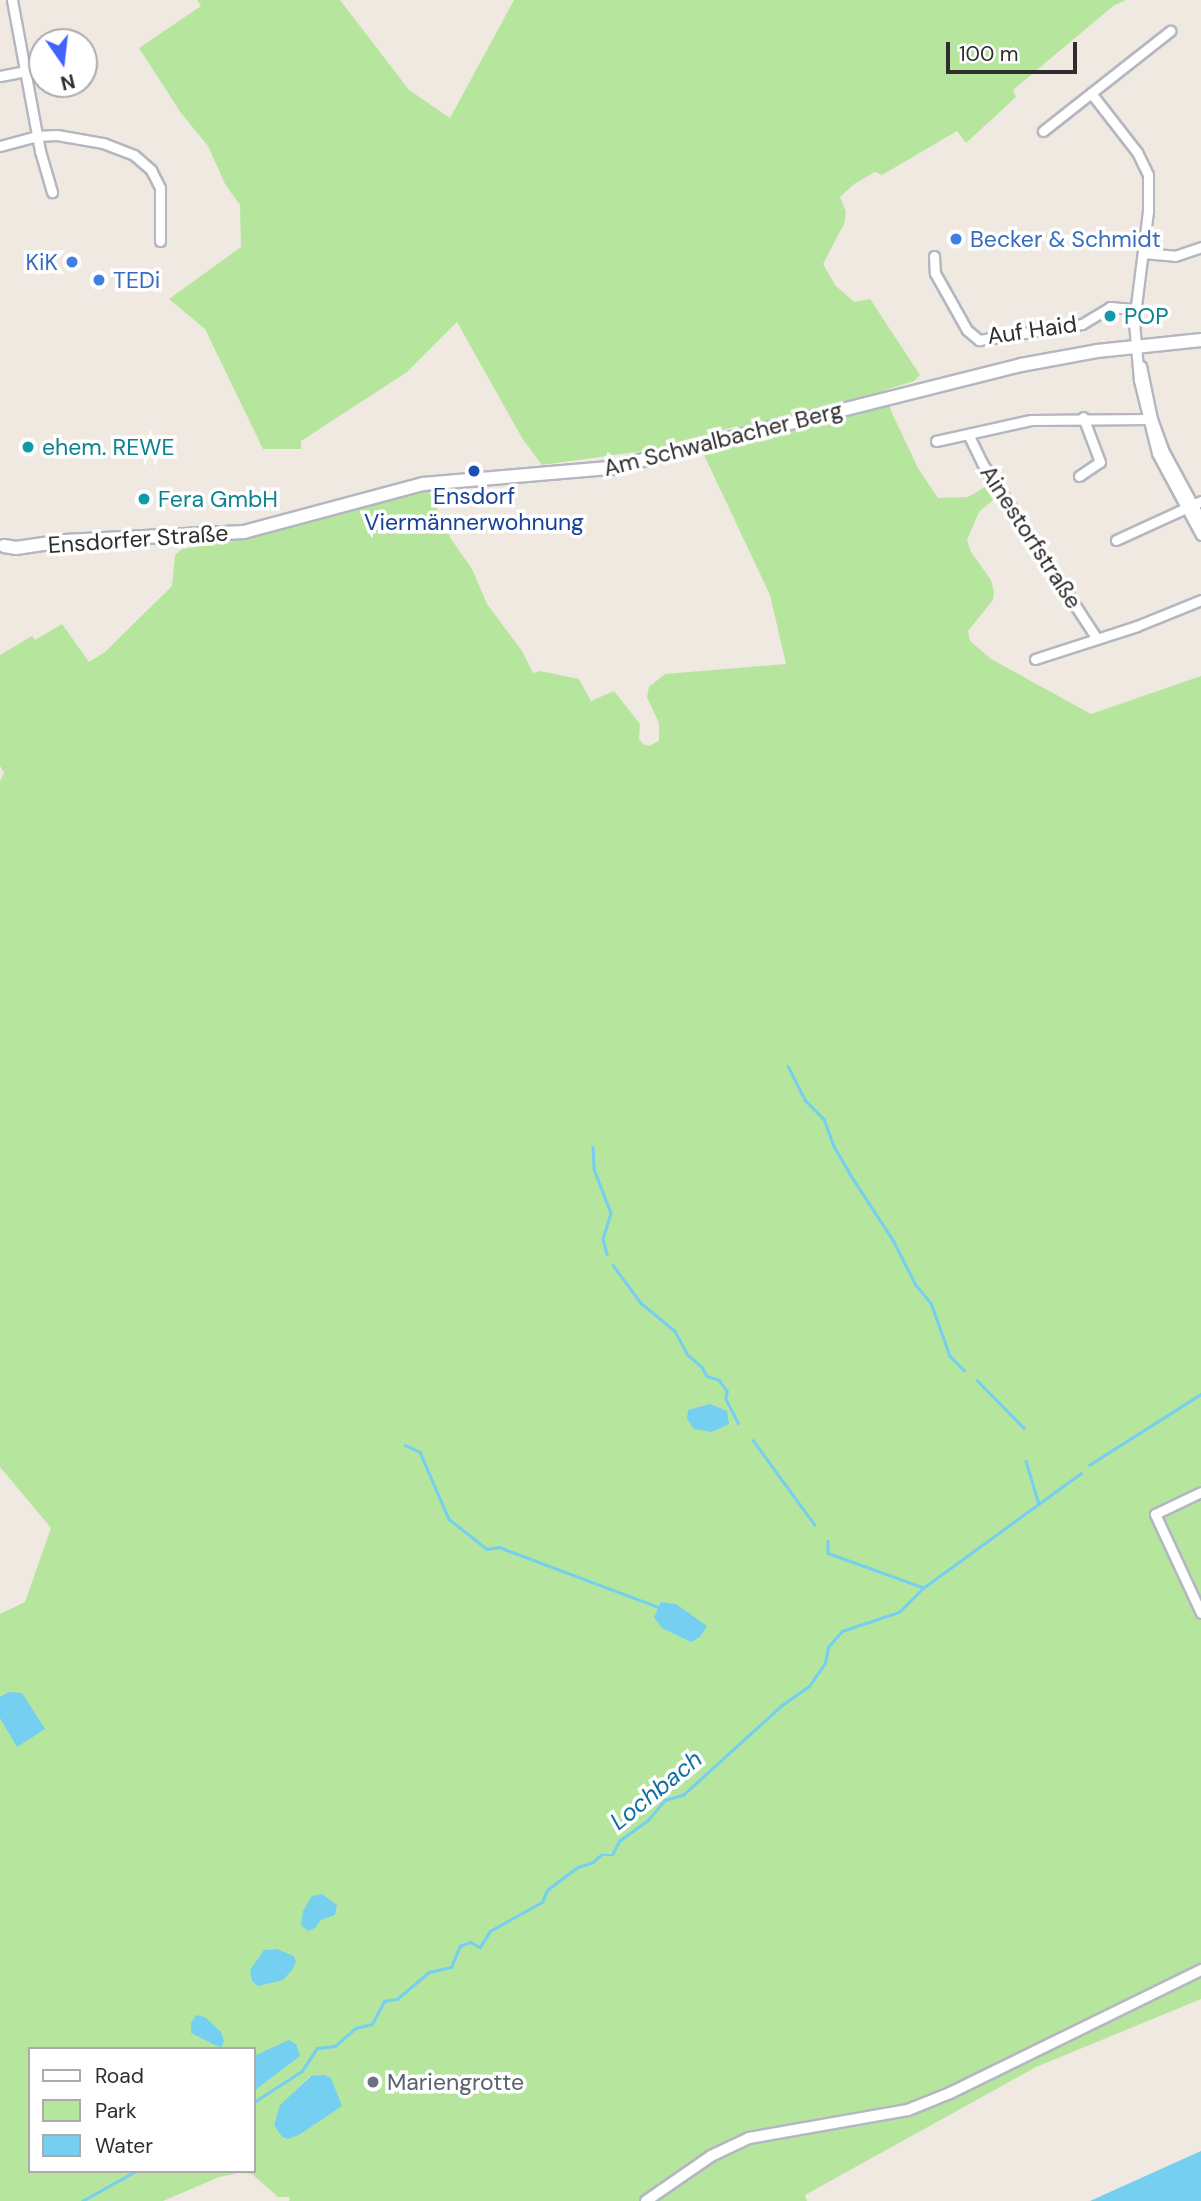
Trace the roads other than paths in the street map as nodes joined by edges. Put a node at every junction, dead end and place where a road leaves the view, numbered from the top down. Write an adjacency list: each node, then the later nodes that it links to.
1 (12, 0): 3 (street)
2 (1170, 30): 5 (street)
3 (25, 71): 4 (street); 7 (street)
4 (0, 76)
5 (1091, 93): 6 (street); 12 (street)
6 (1043, 131)
7 (37, 136): 8 (street); 9 (street); 10 (street)
8 (0, 146)
9 (52, 191)
10 (160, 241)
11 (1201, 247): 12 (street)
12 (1143, 253): 14 (street)
13 (934, 256): 14 (street, Auf Haid)
14 (1135, 309): 16 (street)
15 (1201, 340): 16 (main road, Am Schwalbacher Berg)
16 (1136, 348): 18 (street); 24 (main road, Am Schwalbacher Berg)
17 (1083, 417): 18 (street); 19 (street); 21 (street)
18 (1150, 419): 22 (street)
19 (968, 433): 20 (street); 29 (street, Ainestorfstraße)
20 (936, 441)
21 (1079, 476)
22 (1193, 505): 23 (street); 25 (street); 26 (street)
23 (1201, 520)
24 (244, 532): 27 (main road, Ensdorfer Straße)
25 (1201, 535)
26 (1116, 540)
27 (1, 550)
28 (1201, 600): 29 (street)
29 (1097, 639): 30 (street)
30 (1035, 660)
31 (1201, 1492): 32 (street)
32 (1201, 1613)
33 (1201, 1970): 34 (street)
34 (646, 2201)

